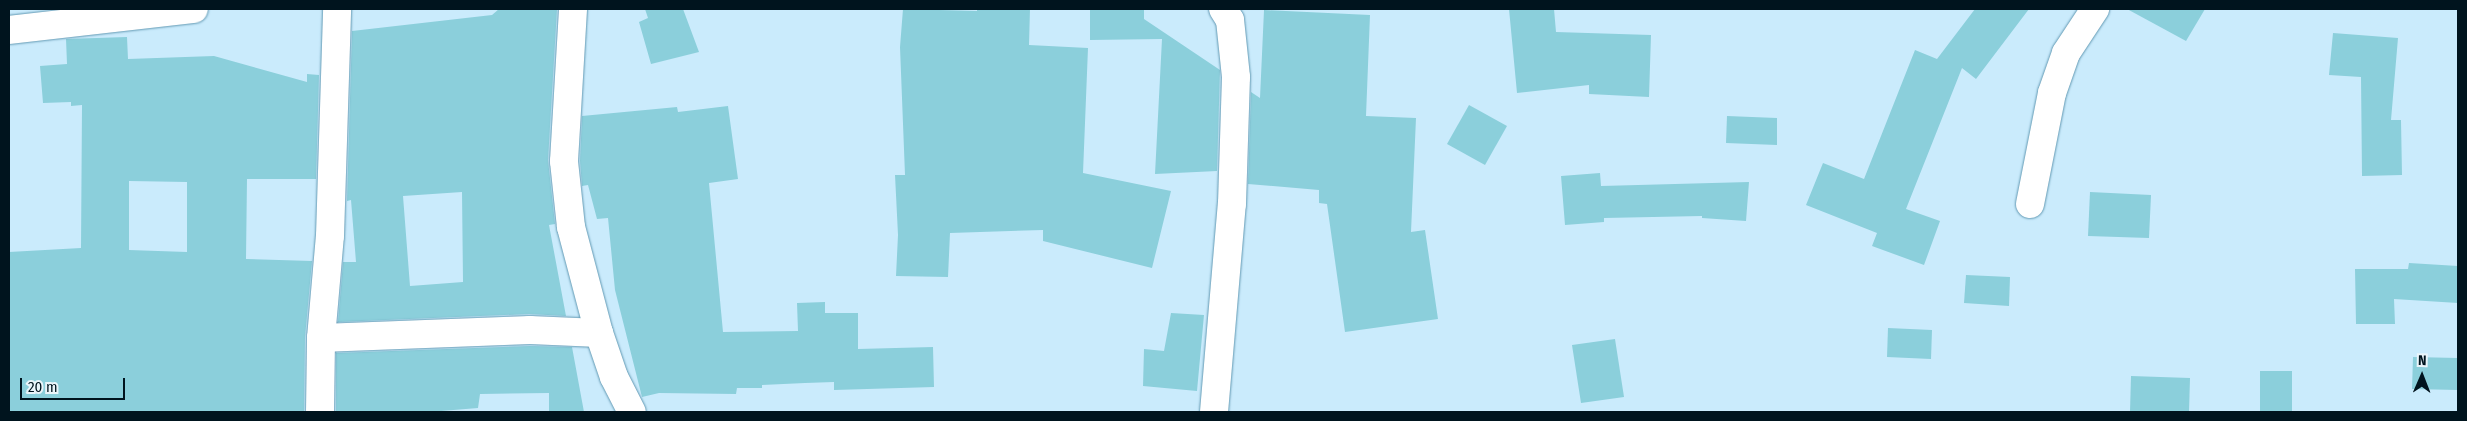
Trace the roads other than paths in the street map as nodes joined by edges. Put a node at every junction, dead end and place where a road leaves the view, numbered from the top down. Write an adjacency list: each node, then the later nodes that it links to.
1 (194, 9): 6 (street)
2 (337, 9): 9 (street)
3 (573, 9): 8 (street)
4 (1223, 9): 12 (street)
5 (2095, 9): 7 (street)
6 (9, 30)
7 (2030, 204)
8 (599, 333): 9 (street); 11 (street)
9 (321, 338): 10 (street)
10 (320, 412)
11 (632, 412)
12 (1214, 412)

